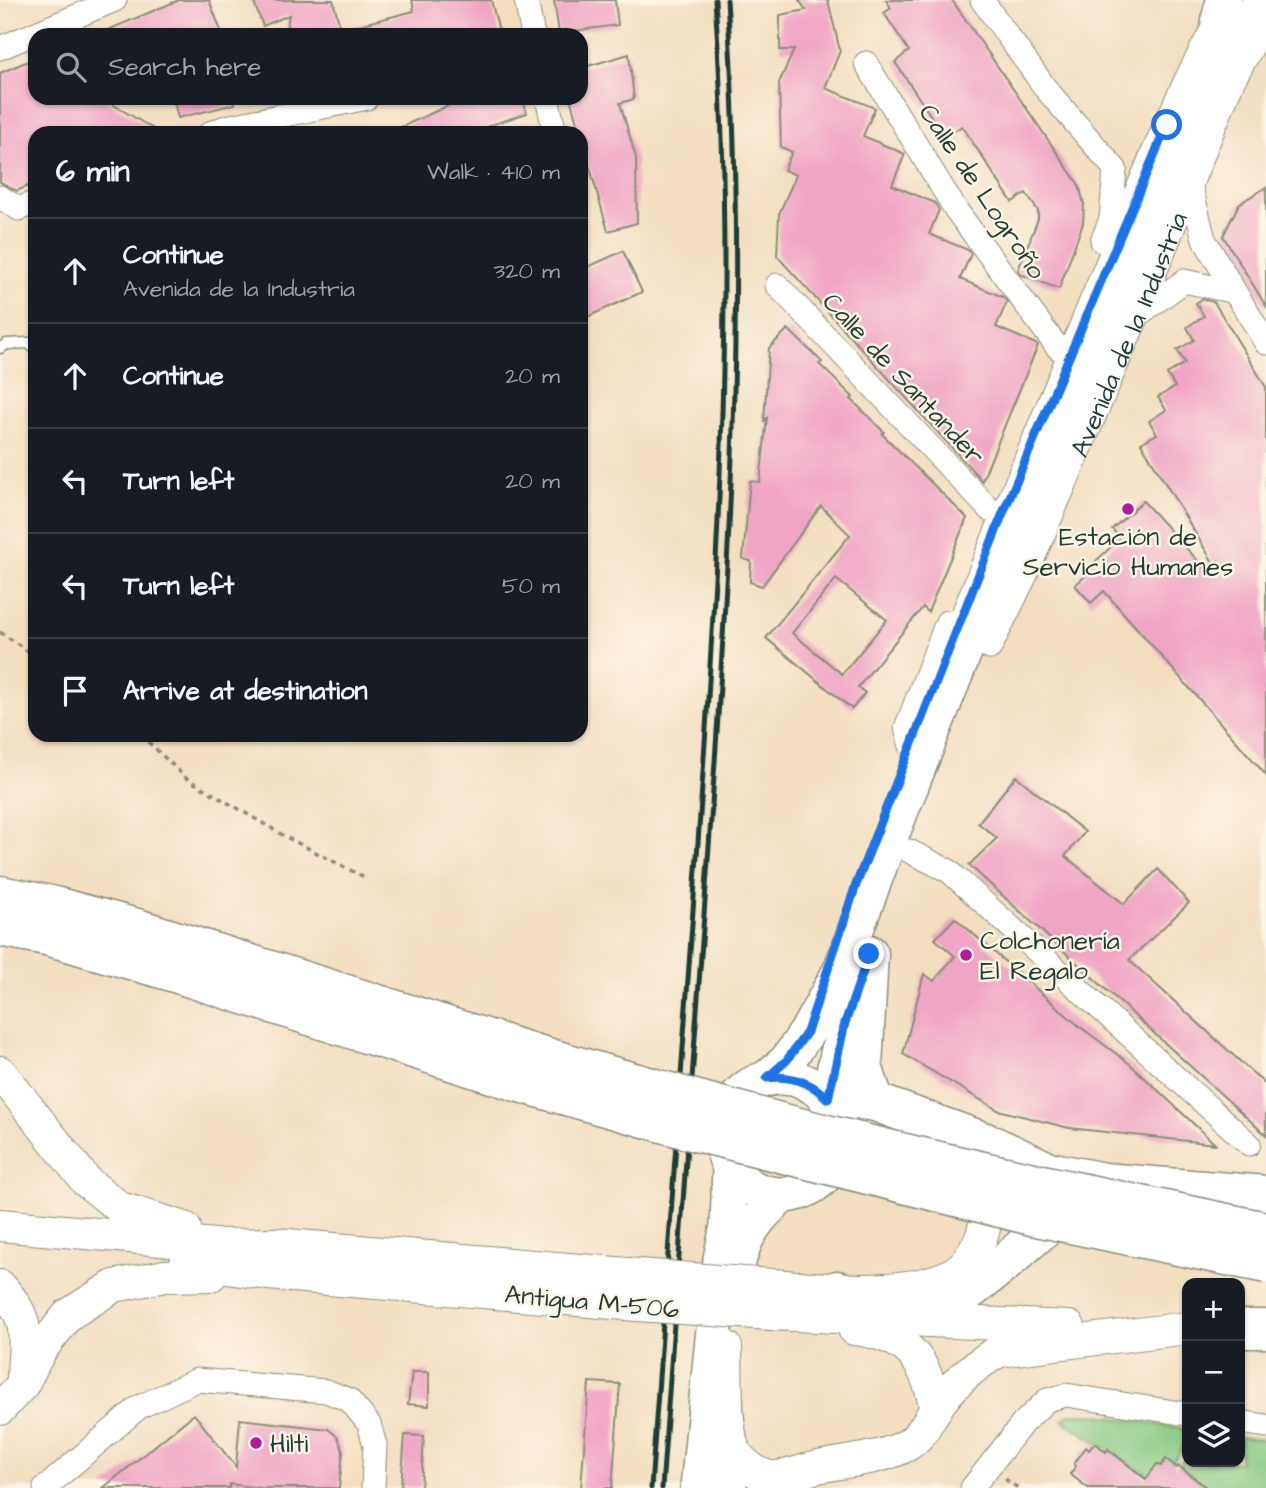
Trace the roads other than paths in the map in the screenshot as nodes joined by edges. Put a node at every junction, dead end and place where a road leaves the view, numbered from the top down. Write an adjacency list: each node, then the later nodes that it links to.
1 (115, 0): 7 (street)
2 (526, 0): 8 (street)
3 (982, 0): 17 (street)
4 (1262, 0): 12 (main road, Avenida de la Industria)
5 (1222, 8): 12 (main road, Avenida de la Industria); 18 (street, Avenida de la Industria)
6 (1266, 23): 19 (street, Avenida de la Industria)
7 (48, 28)
8 (532, 28)
9 (28, 36): 10 (street)
10 (0, 48)
11 (866, 63): 26 (street, Calle de Logroño)
12 (1213, 74): 28 (main road, Avenida de la Industria)
13 (333, 105): 15 (street)
14 (549, 105): 16 (street)
15 (231, 126)
16 (553, 126)
17 (1115, 169): 18 (street, Avenida de la Industria); 26 (street, Avenida de la Industria)
18 (1144, 176): 30 (street, Avenida de la Industria)
19 (1190, 184): 21 (street); 22 (street, Avenida de la Industria)
20 (777, 285): 27 (street, Calle de Santander)
21 (1235, 292): 22 (street); 23 (street)
22 (1138, 315): 29 (street, Avenida de la Industria)
23 (1266, 343)
24 (28, 344): 25 (lane)
25 (0, 348)
26 (1058, 348): 27 (street, Avenida de la Industria)
27 (990, 510): 30 (street, Avenida de la Industria)
28 (1008, 568): 29 (main road); 35 (main road)
29 (990, 648): 31 (main road)
30 (911, 746): 35 (street, Avenida de la Industria)
31 (909, 850): 34 (main road); 41 (street)
32 (0, 895): 36 (highway)
33 (0, 927): 36 (highway)
34 (869, 954): 39 (main road); 40 (highway)
35 (807, 1032): 38 (main road)
36 (526, 1068): 48 (highway, bridge); 51 (highway, bridge)
37 (0, 1072): 50 (street)
38 (767, 1078): 39 (main road); 43 (main road)
39 (828, 1100): 40 (highway); 42 (main road)
40 (875, 1102): 44 (highway)
41 (1249, 1144)
42 (834, 1164): 46 (main road); 53 (street)
43 (730, 1167): 46 (main road); 69 (main road)
44 (1104, 1182): 45 (highway); 53 (highway)
45 (1266, 1195)
46 (782, 1196): 59 (main road)
47 (0, 1225): 50 (street, Antigua M-506)
48 (1266, 1231)
49 (0, 1245): 50 (street, Antigua M-506)
50 (273, 1259): 54 (street, Antigua M-506, bridge); 60 (street)
51 (1266, 1264)
52 (0, 1286): 60 (street)
53 (837, 1290): 54 (street)
54 (771, 1299): 55 (street, Antigua M-506); 62 (street)
55 (1182, 1328)
56 (1182, 1329): 62 (street)
57 (1245, 1329): 58 (highway)
58 (1266, 1329)
59 (726, 1347): 66 (street); 70 (main road)
60 (23, 1384): 61 (street)
61 (0, 1409)
62 (936, 1409): 66 (street)
63 (1182, 1413): 72 (street)
64 (1245, 1423): 65 (street)
65 (1266, 1426)
66 (823, 1473): 71 (street)
67 (45, 1488): 68 (street)
68 (373, 1488)
69 (698, 1488)
70 (729, 1488)
71 (794, 1488)
72 (972, 1488)

